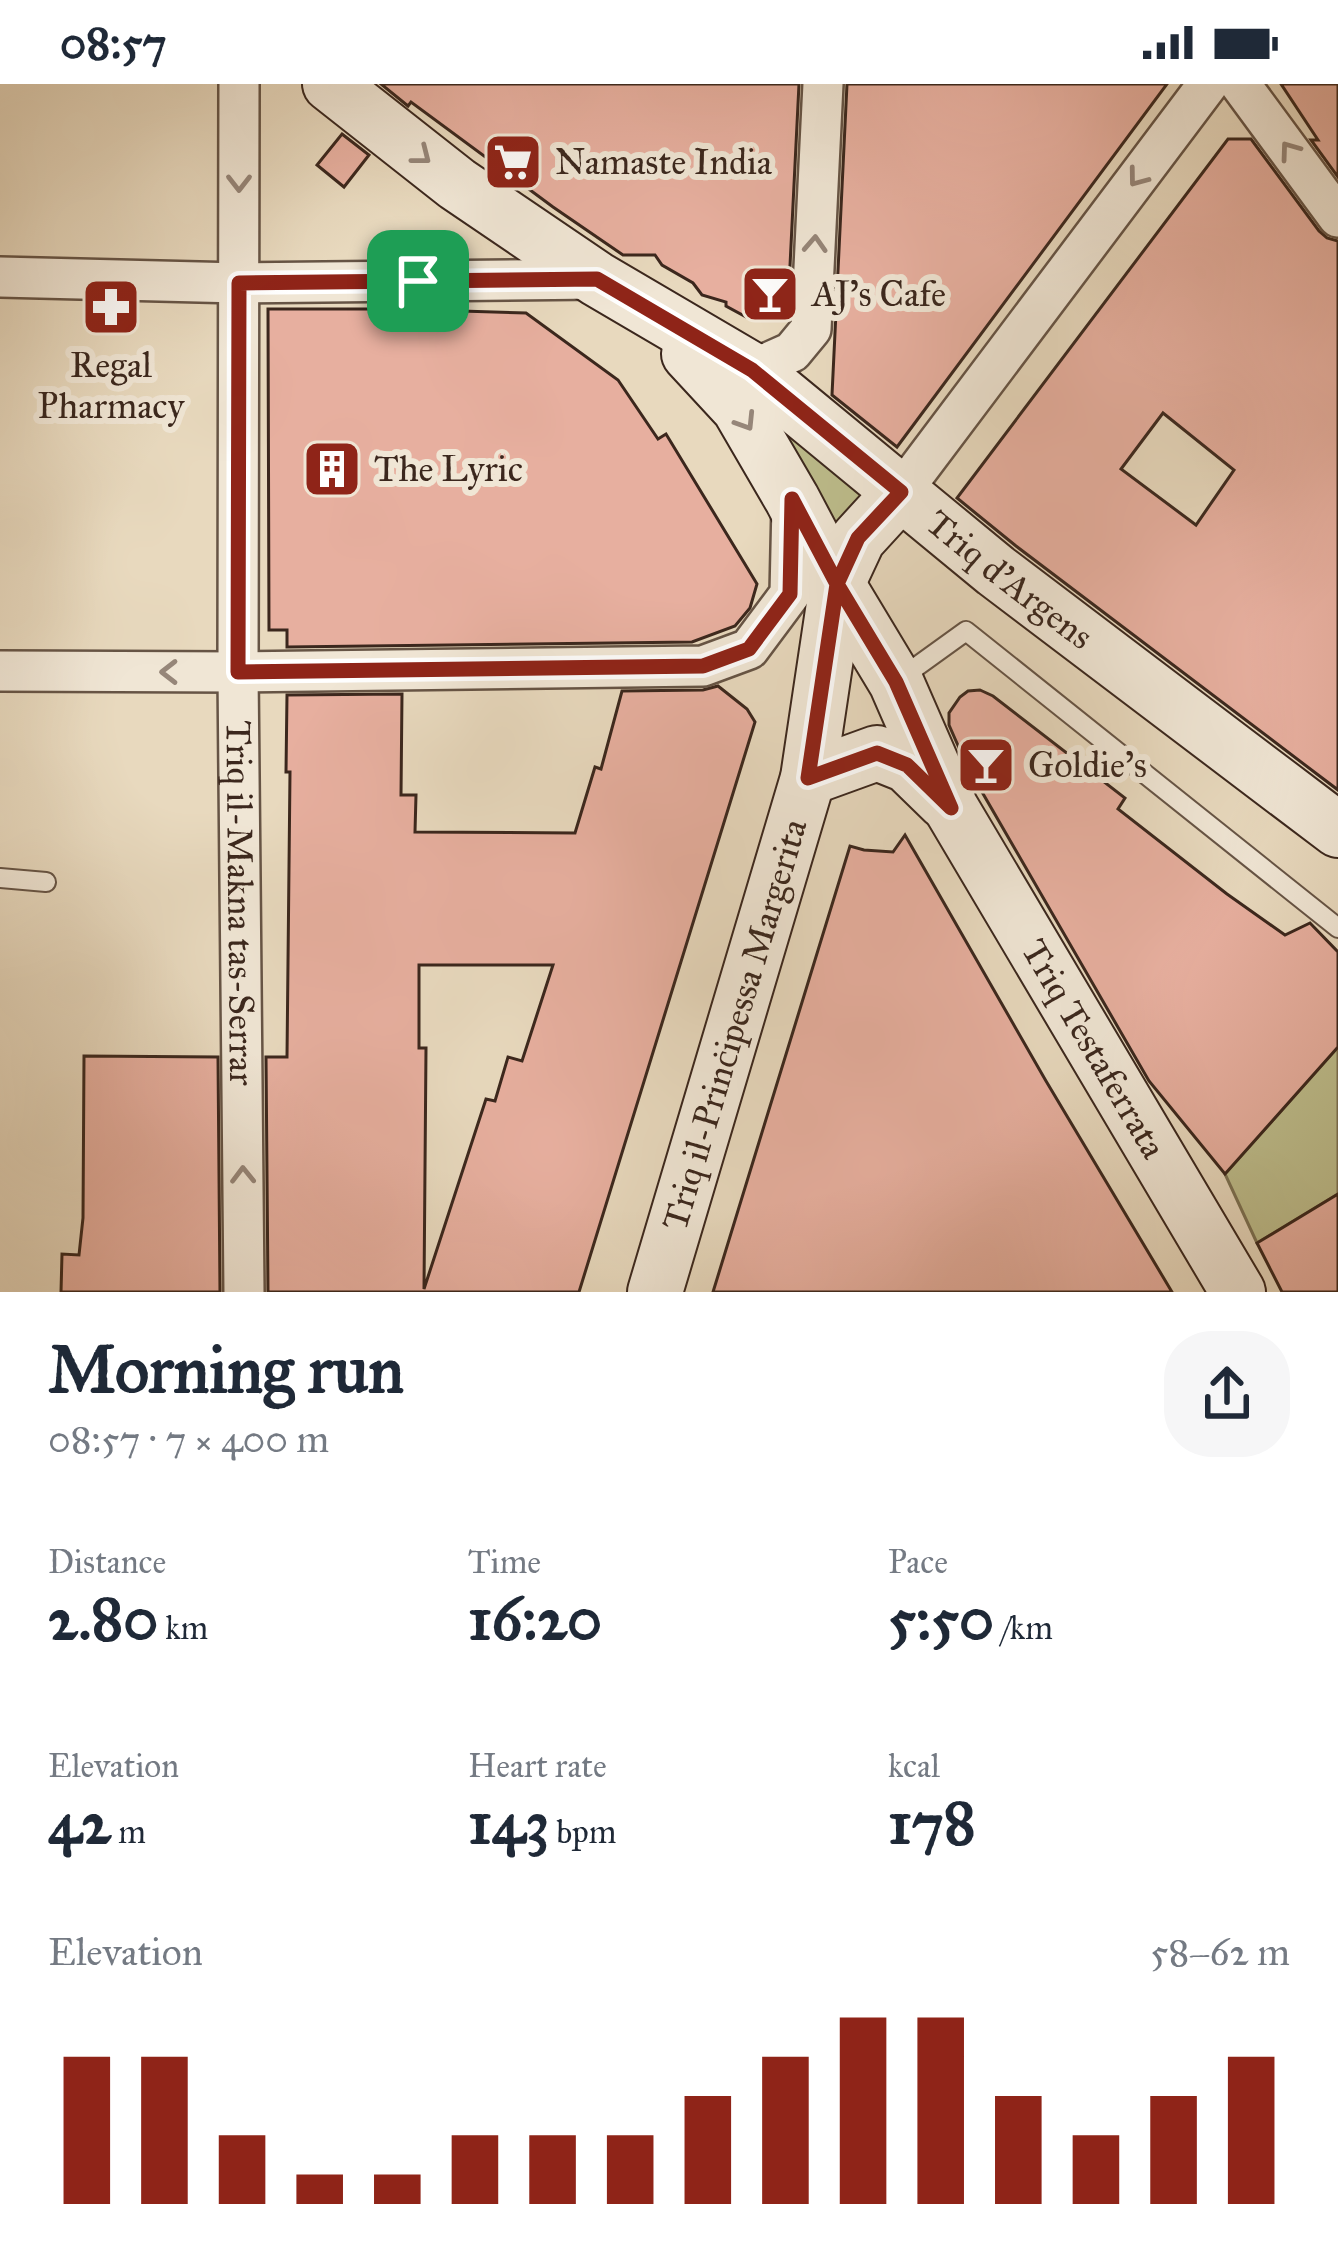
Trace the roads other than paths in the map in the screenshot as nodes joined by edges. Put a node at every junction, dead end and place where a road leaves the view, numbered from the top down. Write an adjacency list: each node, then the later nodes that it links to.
1 (239, 84): 8 (street, Triq il-Makna tas-Serrar, one-way to 8)
2 (330, 84): 9 (main road, Triq d'Argens, one-way to 9)
3 (823, 84): 10 (street, one-way to 3)
4 (1208, 84): 11 (street, one-way to 11)
5 (1240, 84): 6 (street, one-way to 5)
6 (1338, 217)
7 (0, 277): 8 (street)
8 (239, 283): 9 (street); 15 (street, Triq il-Makna tas-Serrar)
9 (619, 291): 10 (main road, Triq d'Argens); 12 (main road, Triq Testaferrata, one-way to 12)
10 (752, 370): 11 (main road, Triq d'Argens)
11 (901, 492): 13 (main road, Triq il-Prinċipessa Margerita); 19 (main road, Triq d'Argens)
12 (792, 499): 13 (main road, Triq Testaferrata); 15 (street)
13 (837, 584): 16 (main road, Triq Testaferrata); 17 (main road, Triq il-Prinċipessa Margerita)
14 (0, 671): 15 (street, one-way to 14)
15 (238, 672): 23 (street, Triq il-Makna tas-Serrar, one-way to 15)
16 (896, 682): 18 (main road, Triq Testaferrata); 22 (lane)
17 (808, 778): 18 (main road, Triq Testaferrata); 24 (main road, Triq il-Prinċipessa Margerita)
18 (951, 808): 25 (main road, Triq Testaferrata)
19 (1338, 830)
20 (0, 878): 21 (lane)
21 (46, 882)
22 (1338, 928)
23 (244, 1292)
24 (655, 1292)
25 (1238, 1292)

